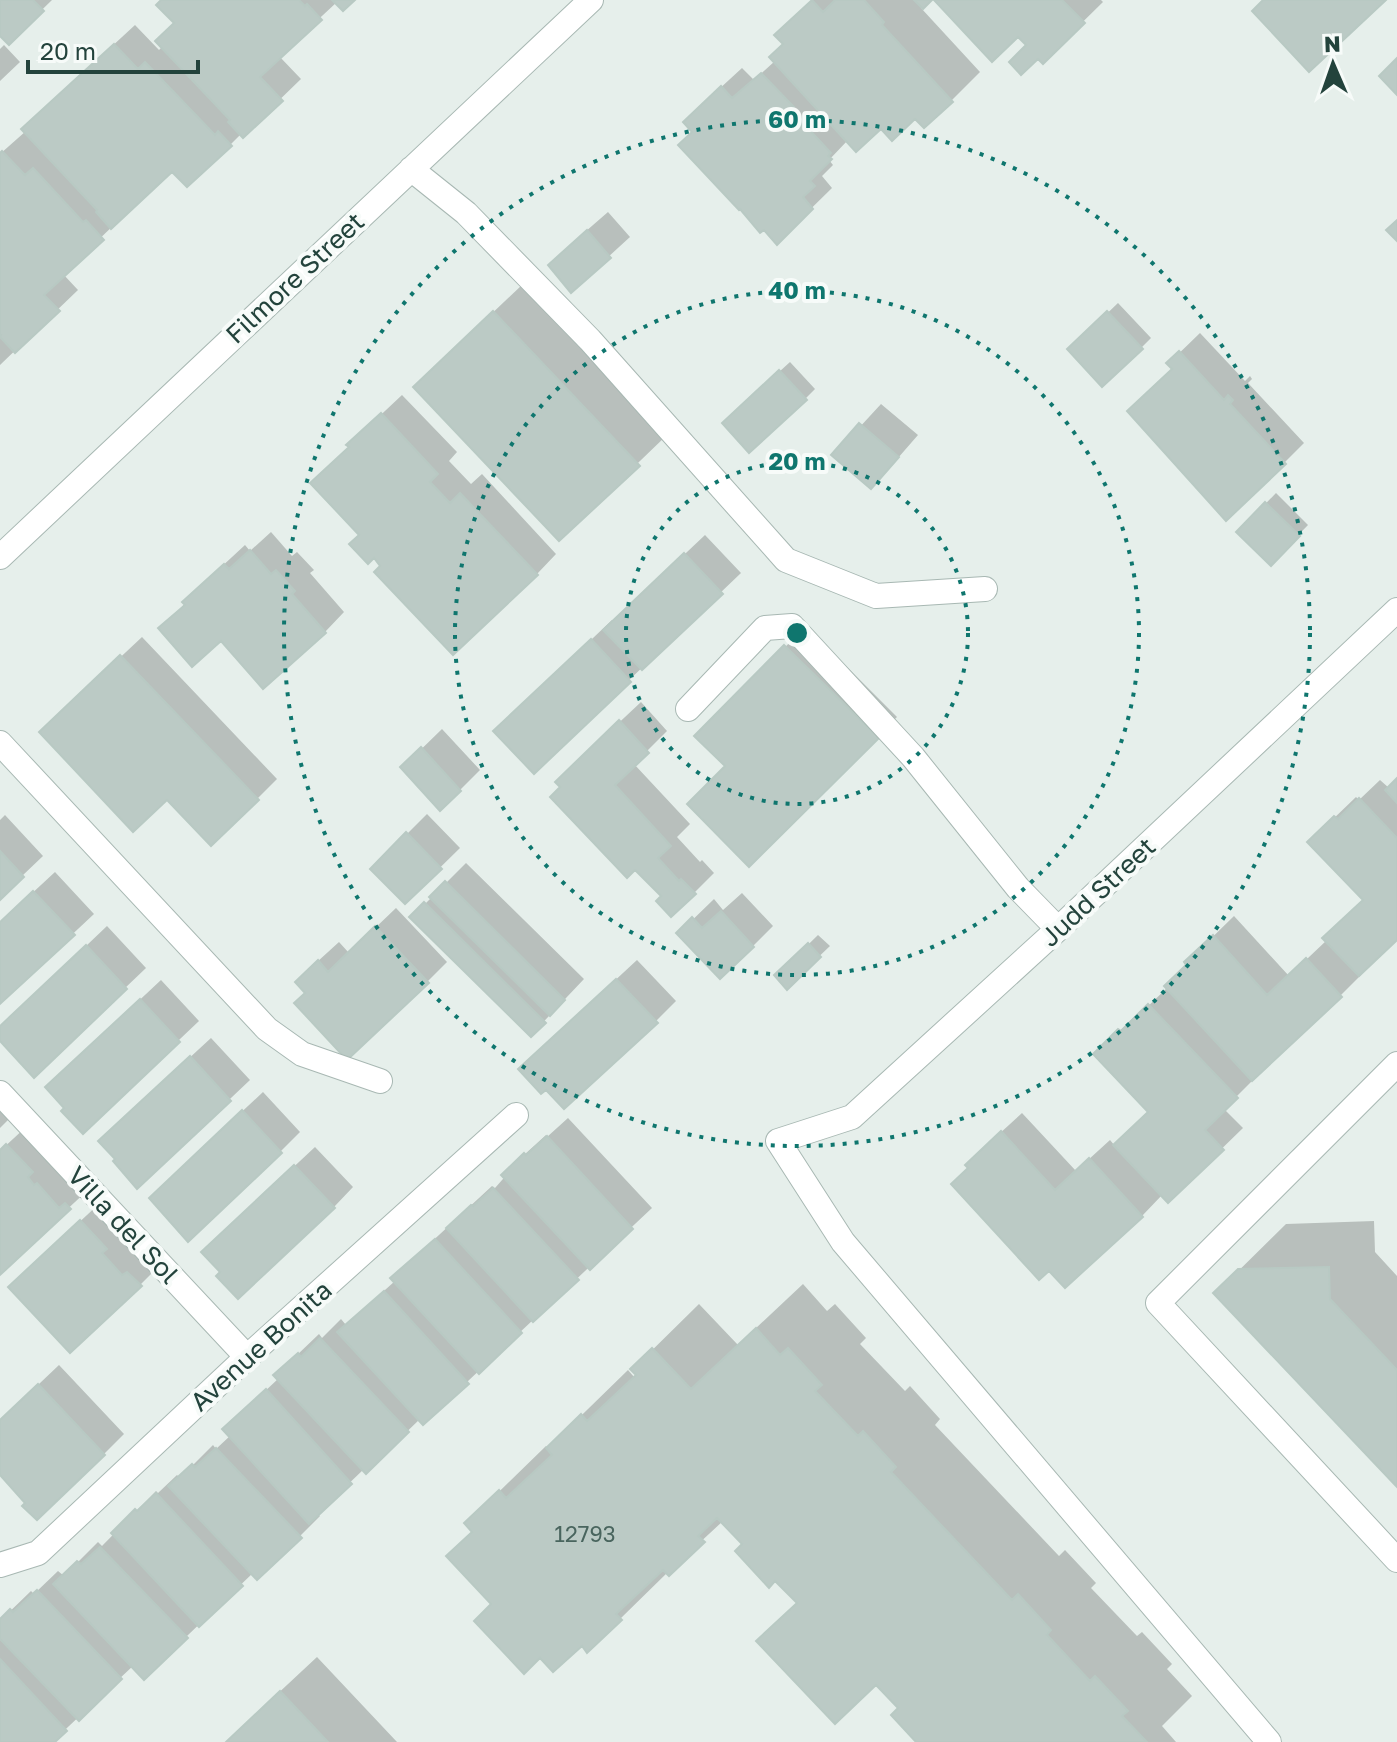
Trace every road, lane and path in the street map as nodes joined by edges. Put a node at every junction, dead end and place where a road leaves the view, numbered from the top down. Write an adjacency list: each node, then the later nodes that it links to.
1 (591, 0): 2 (street, Filmore Street)
2 (411, 169): 3 (street, Filmore Street); 4 (street)
3 (0, 557)
4 (985, 589)
5 (1397, 610): 8 (street, Judd Street)
6 (688, 709): 8 (street)
7 (0, 743): 10 (street)
8 (1058, 929): 16 (street, Judd Street)
9 (1397, 1064): 14 (street)
10 (380, 1081)
11 (0, 1093): 13 (street, Villa del Sol)
12 (516, 1115): 13 (street, Avenue Bonita)
13 (247, 1357): 15 (street, Avenue Bonita)
14 (1397, 1560)
15 (0, 1565)
16 (1269, 1742)

